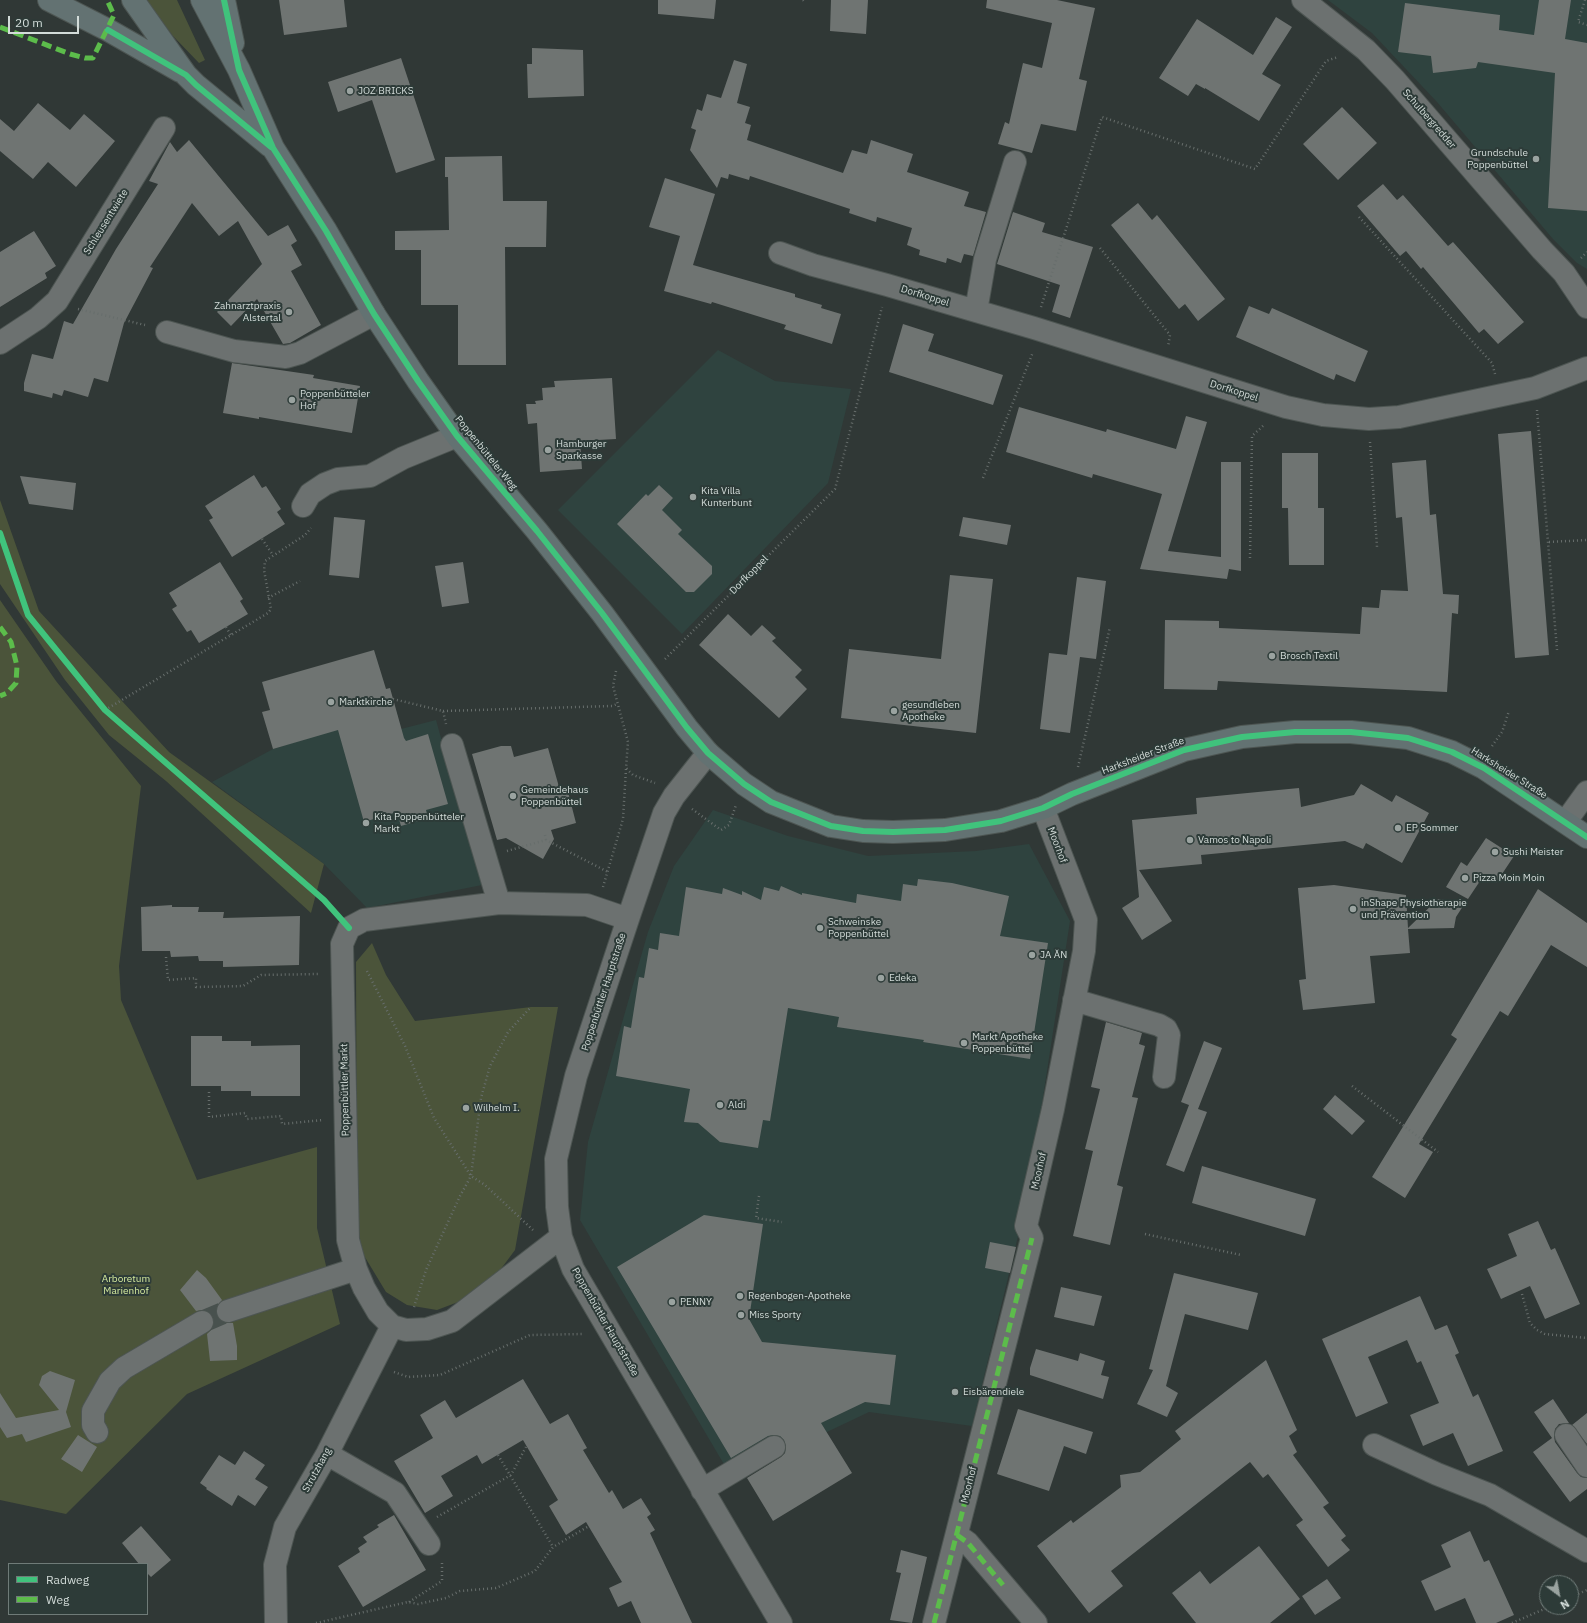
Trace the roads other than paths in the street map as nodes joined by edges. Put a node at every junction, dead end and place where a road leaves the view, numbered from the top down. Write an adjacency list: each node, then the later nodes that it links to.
1 (49, 0): 7 (main road)
2 (133, 0): 7 (main road, Poppenbütteler Weg)
3 (202, 0): 6 (main road, Poppenbütteler Weg)
4 (224, 0): 6 (main road)
5 (1303, 0): 12 (street, Schulbergredder)
6 (239, 70): 9 (main road, Poppenbütteler Weg)
7 (186, 75): 9 (main road, Poppenbütteler Weg)
8 (164, 128): 16 (street, Schleusentwiete)
9 (273, 148): 14 (main road, Poppenbütteler Weg)
10 (1015, 162): 13 (street)
11 (780, 253): 13 (street, Dorfkoppel)
12 (1587, 307)
13 (976, 311): 17 (street, Dorfkoppel)
14 (374, 314): 15 (street); 18 (main road, Poppenbütteler Weg)
15 (167, 332)
16 (0, 343)
17 (1587, 368)
18 (458, 436): 19 (street); 21 (main road, Poppenbütteler Weg)
19 (308, 514)
20 (452, 746): 26 (street)
21 (708, 753): 23 (main road, Harksheider Straße); 27 (street, Poppenbüttler Hauptstraße)
22 (1587, 792): 24 (street)
23 (1043, 808): 24 (main road, Harksheider Straße); 28 (street, Moorhof)
24 (1566, 821): 25 (main road, Harksheider Straße)
25 (1587, 837)
26 (499, 902): 27 (street, Poppenbüttler Markt); 31 (street, Poppenbüttler Markt)
27 (628, 919): 30 (street, Poppenbüttler Hauptstraße)
28 (1074, 1000): 29 (street); 42 (street, Moorhof)
29 (1164, 1077)
30 (554, 1244): 34 (street); 41 (street, Poppenbüttler Hauptstraße)
31 (356, 1269): 32 (street); 34 (street, Poppenbüttler Markt)
32 (228, 1311)
33 (202, 1322): 35 (street)
34 (399, 1328): 39 (street, Strutzhang)
35 (97, 1432)
36 (1566, 1435): 40 (street)
37 (1374, 1445): 44 (street)
38 (774, 1447): 41 (street)
39 (327, 1454): 43 (street); 45 (street, Strutzhang)
40 (1587, 1466)
41 (702, 1490): 46 (street, Poppenbüttler Hauptstraße)
42 (957, 1535): 47 (street, Moorhof); 48 (street)
43 (429, 1544)
44 (1587, 1551)
45 (276, 1623)
46 (781, 1623)
47 (934, 1623)
48 (1036, 1623)

